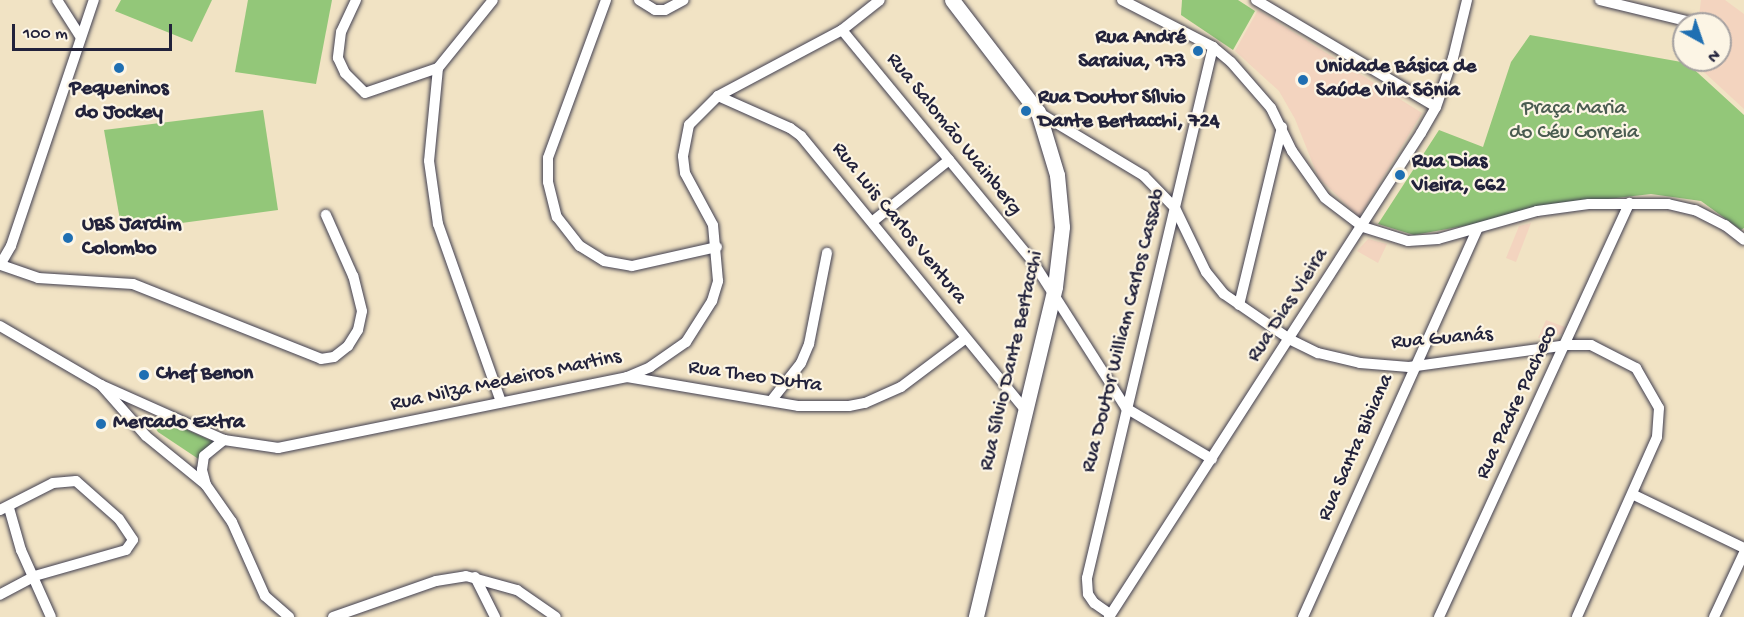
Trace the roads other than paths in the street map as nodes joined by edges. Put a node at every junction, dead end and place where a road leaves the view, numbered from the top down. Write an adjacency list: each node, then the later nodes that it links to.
1 (57, 0): 16 (street)
2 (94, 0): 16 (street)
3 (357, 0): 18 (street)
4 (493, 0): 18 (street)
5 (606, 0): 31 (street)
6 (639, 0): 7 (street)
7 (684, 0)
8 (880, 0): 15 (street, Rua Nilza Medeiros Martins)
9 (952, 0): 21 (street, Rua Sílvio Dante Bertacchi)
10 (1122, 0): 17 (street)
11 (1256, 0): 20 (street)
12 (1467, 0): 20 (street, Rua Dias Vieira)
13 (1600, 0): 14 (street)
14 (1672, 17)
15 (842, 30): 19 (street, Rua Nilza Medeiros Martins); 23 (street, Rua Salomão Wainberg)
16 (80, 36): 33 (street)
17 (1213, 47): 22 (street); 25 (street, Rua Doutor William Carlos Cassab)
18 (438, 68): 44 (street)
19 (718, 96): 27 (street, Rua Luis Carlos Ventura); 31 (street, Rua Nilza Medeiros Martins)
20 (1436, 108): 28 (street, Rua Dias Vieira)
21 (1038, 112): 25 (street, Rua Guanás); 34 (street, Rua Sílvio Dante Bertacchi)
22 (1282, 127): 28 (street); 35 (street)
23 (950, 160): 27 (street); 34 (street, Rua Salomão Wainberg)
24 (1629, 203): 29 (street); 30 (street); 39 (street, Rua Padre Pacheco)
25 (1175, 208): 35 (street, Rua Guanás); 46 (street, Rua Doutor William Carlos Cassab)
26 (326, 214): 33 (street)
27 (872, 222): 37 (street, Rua Luis Carlos Ventura)
28 (1363, 227): 29 (street); 38 (street, Rua Dias Vieira)
29 (1477, 230): 40 (street, Rua Santa Bibiana)
30 (1744, 240)
31 (717, 247): 41 (street, Rua Nilza Medeiros Martins)
32 (827, 253): 43 (street)
33 (0, 265)
34 (1053, 295): 45 (street, Rua Sílvio Dante Bertacchi); 46 (street, Rua Salomão Wainberg)
35 (1239, 305): 38 (street, Rua Guanás)
36 (0, 326): 42 (street)
37 (966, 338): 43 (street, Rua Theo Dutra); 45 (street, Rua Luis Carlos Ventura)
38 (1291, 340): 40 (street, Rua Guanás); 48 (street, Rua Dias Vieira)
39 (1567, 345): 40 (street, Rua Guanás); 50 (street, Rua Guanás); 65 (street, Rua Padre Pacheco)
40 (1415, 366): 64 (street, Rua Santa Bibiana)
41 (627, 377): 43 (street, Rua Theo Dutra); 44 (street, Rua Nilza Medeiros Martins)
42 (101, 385): 47 (street, Rua Nilza Medeiros Martins); 49 (street)
43 (771, 401)
44 (501, 402): 47 (street, Rua Nilza Medeiros Martins)
45 (1024, 408): 63 (street, Rua Sílvio Dante Bertacchi)
46 (1126, 408): 48 (street); 57 (street, Rua Doutor William Carlos Cassab)
47 (224, 440): 49 (street)
48 (1212, 459): 57 (street, Rua Dias Vieira)
49 (206, 485): 59 (street)
50 (1634, 495): 52 (street); 66 (street, Rua Guanás)
51 (5, 509): 54 (street); 54 (street)
52 (1744, 548)
53 (1744, 553): 67 (street)
54 (35, 576): 56 (street); 58 (street)
55 (475, 577): 60 (street); 61 (street); 62 (street)
56 (0, 595)
57 (1110, 616)
58 (51, 617)
59 (289, 617)
60 (333, 617)
61 (495, 617)
62 (556, 617)
63 (976, 617)
64 (1303, 617)
65 (1439, 617)
66 (1577, 617)
67 (1714, 617)

